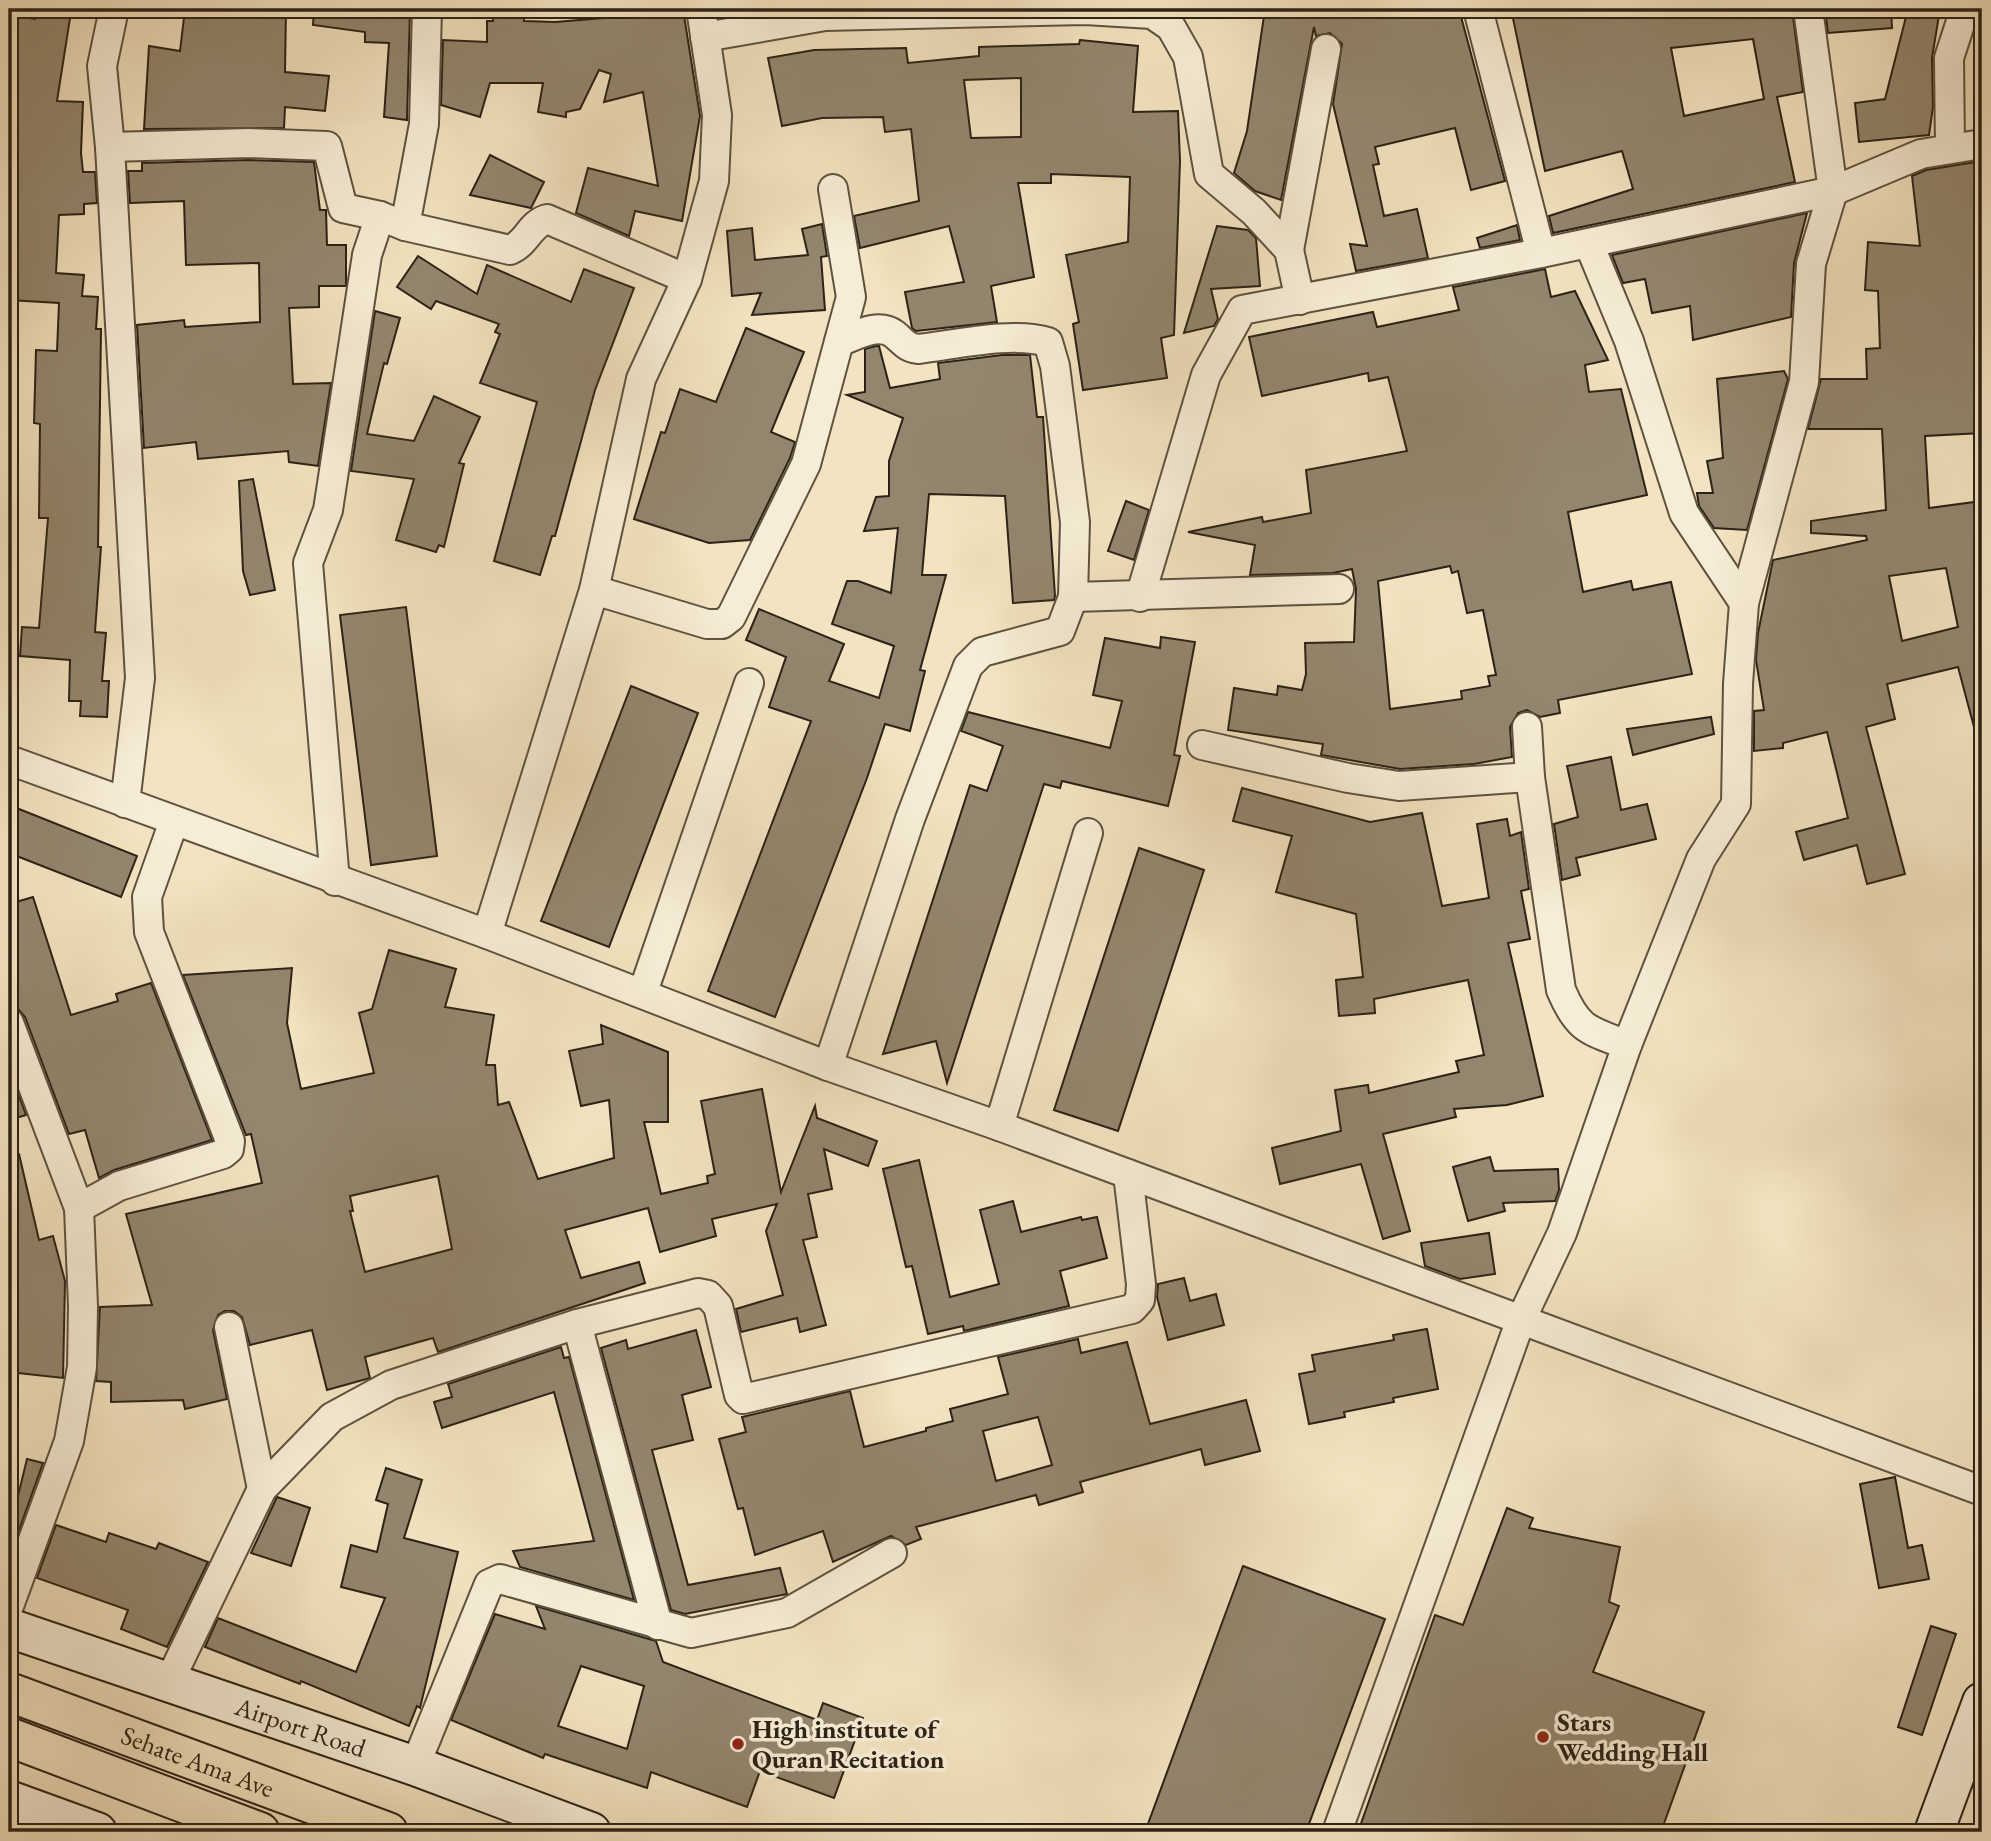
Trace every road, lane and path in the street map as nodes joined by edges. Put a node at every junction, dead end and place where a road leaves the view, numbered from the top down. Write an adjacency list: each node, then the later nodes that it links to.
1 (114, 9): 10 (street)
2 (427, 9): 14 (street)
3 (701, 9): 7 (street)
4 (1478, 9): 17 (street)
5 (1808, 9): 13 (street)
6 (1965, 9): 11 (street)
7 (705, 37): 16 (street); 18 (street)
8 (1326, 49): 16 (street)
9 (1982, 144): 11 (street)
10 (110, 147): 14 (street); 31 (street)
11 (1950, 149): 13 (street)
12 (833, 189): 20 (street)
13 (1833, 191): 15 (street); 25 (street)
14 (393, 221): 18 (street); 34 (street)
15 (1589, 244): 17 (street); 25 (street)
16 (1289, 250): 19 (street)
17 (1541, 253): 19 (street)
18 (687, 279): 22 (street)
19 (1300, 300): 24 (street)
20 (839, 342): 22 (street); 23 (street)
21 (1339, 589): 24 (street)
22 (594, 590): 35 (street)
23 (1073, 597): 24 (street); 39 (street)
24 (1140, 597)
25 (1744, 603): 38 (street)
26 (749, 683): 36 (street)
27 (1527, 727): 30 (street)
28 (1202, 744): 30 (street)
29 (9, 760): 31 (street)
30 (1530, 778): 38 (street)
31 (125, 803): 32 (street)
32 (174, 821): 34 (street); 42 (street)
33 (1088, 833): 40 (street)
34 (335, 881): 35 (street)
35 (487, 934): 36 (street)
36 (643, 992): 39 (street)
37 (9, 1023): 42 (street)
38 (1627, 1045): 43 (street)
39 (828, 1066): 40 (street)
40 (999, 1126): 41 (street)
41 (1128, 1174): 43 (street); 44 (street)
42 (79, 1208): 49 (street)
43 (1520, 1322): 47 (street); 62 (street)
44 (577, 1324): 46 (street); 50 (street)
45 (229, 1327): 46 (street)
46 (262, 1489): 52 (street)
47 (1982, 1491)
48 (892, 1553): 50 (street)
49 (9, 1606)
50 (658, 1625): 56 (street)
51 (9, 1628): 52 (main road, Airport Road)
52 (169, 1682): 56 (main road, Airport Road)
53 (9, 1692): 60 (main road, Sehate Ama Ave)
54 (1982, 1702): 63 (main road)
55 (9, 1737): 59 (main road)
56 (415, 1766): 61 (main road, Airport Road)
57 (9, 1800): 58 (main road)
58 (97, 1832)
59 (260, 1832)
60 (388, 1832)
61 (591, 1832)
62 (1337, 1832)
63 (1934, 1832)

